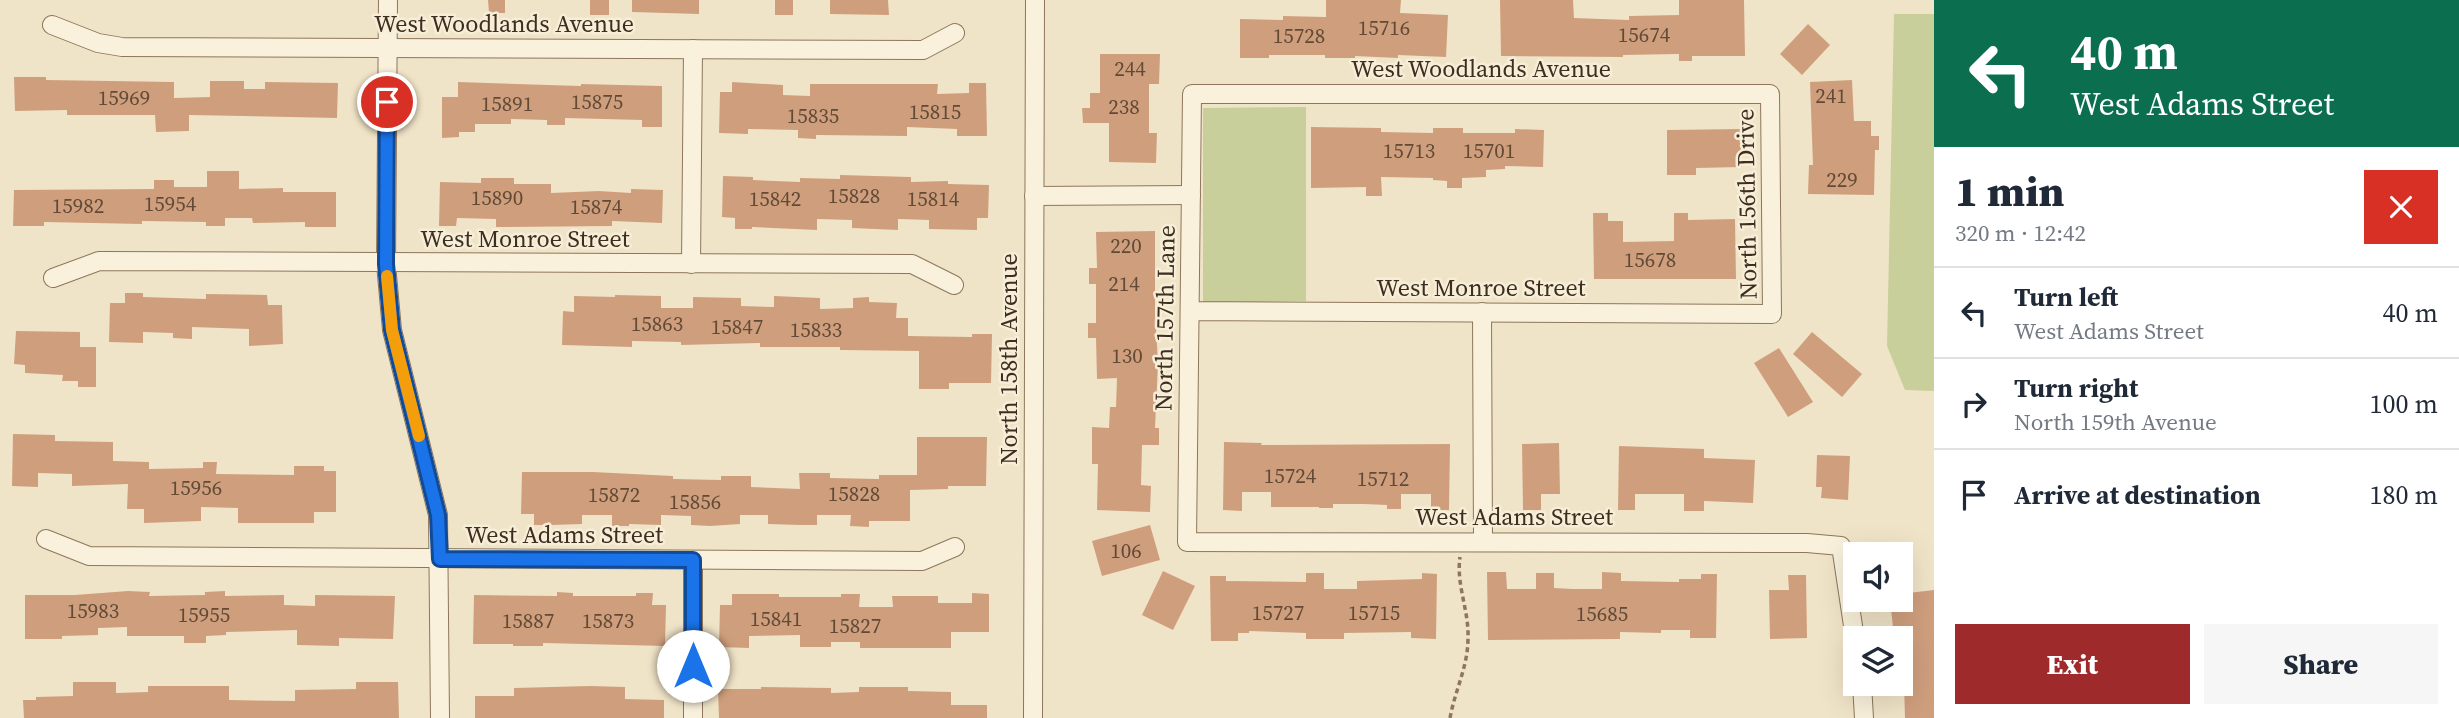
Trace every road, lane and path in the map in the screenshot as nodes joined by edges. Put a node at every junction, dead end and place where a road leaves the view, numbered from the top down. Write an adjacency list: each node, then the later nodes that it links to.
1 (388, 0): 5 (street)
2 (1035, 0): 10 (street, North 158th Avenue)
3 (52, 25): 5 (street, West Woodlands Avenue)
4 (955, 33): 6 (street, West Woodlands Avenue)
5 (387, 48): 6 (street, West Woodlands Avenue); 11 (street)
6 (693, 49): 12 (street)
7 (1192, 94): 8 (street, West Woodlands Avenue); 9 (street, North 157th Lane)
8 (1770, 94): 17 (street, North 156th Drive)
9 (1191, 195): 10 (street); 15 (street, North 157th Lane)
10 (1034, 196): 29 (street, North 158th Avenue)
11 (386, 264): 12 (street, West Monroe Street); 13 (street, West Monroe Street); 23 (street)
12 (691, 264): 14 (street, West Monroe Street)
13 (53, 278)
14 (954, 285)
15 (1190, 311): 16 (street, West Monroe Street); 21 (street, North 157th Lane)
16 (1482, 312): 17 (street, West Monroe Street); 20 (street)
17 (1772, 314)
18 (47, 539): 23 (street, West Adams Street)
19 (1460, 541): 20 (street, West Adams Street); 21 (street, West Adams Street); 30 (path)
20 (1483, 541): 25 (street, West Adams Street)
21 (1187, 542)
22 (955, 547): 24 (street, West Adams Street)
23 (440, 559): 24 (street, West Adams Street); 27 (street)
24 (693, 560): 28 (street)
25 (1853, 626)
26 (1863, 696): 31 (street)
27 (440, 718)
28 (693, 718)
29 (1033, 718)
30 (1450, 718)
31 (1864, 718)

